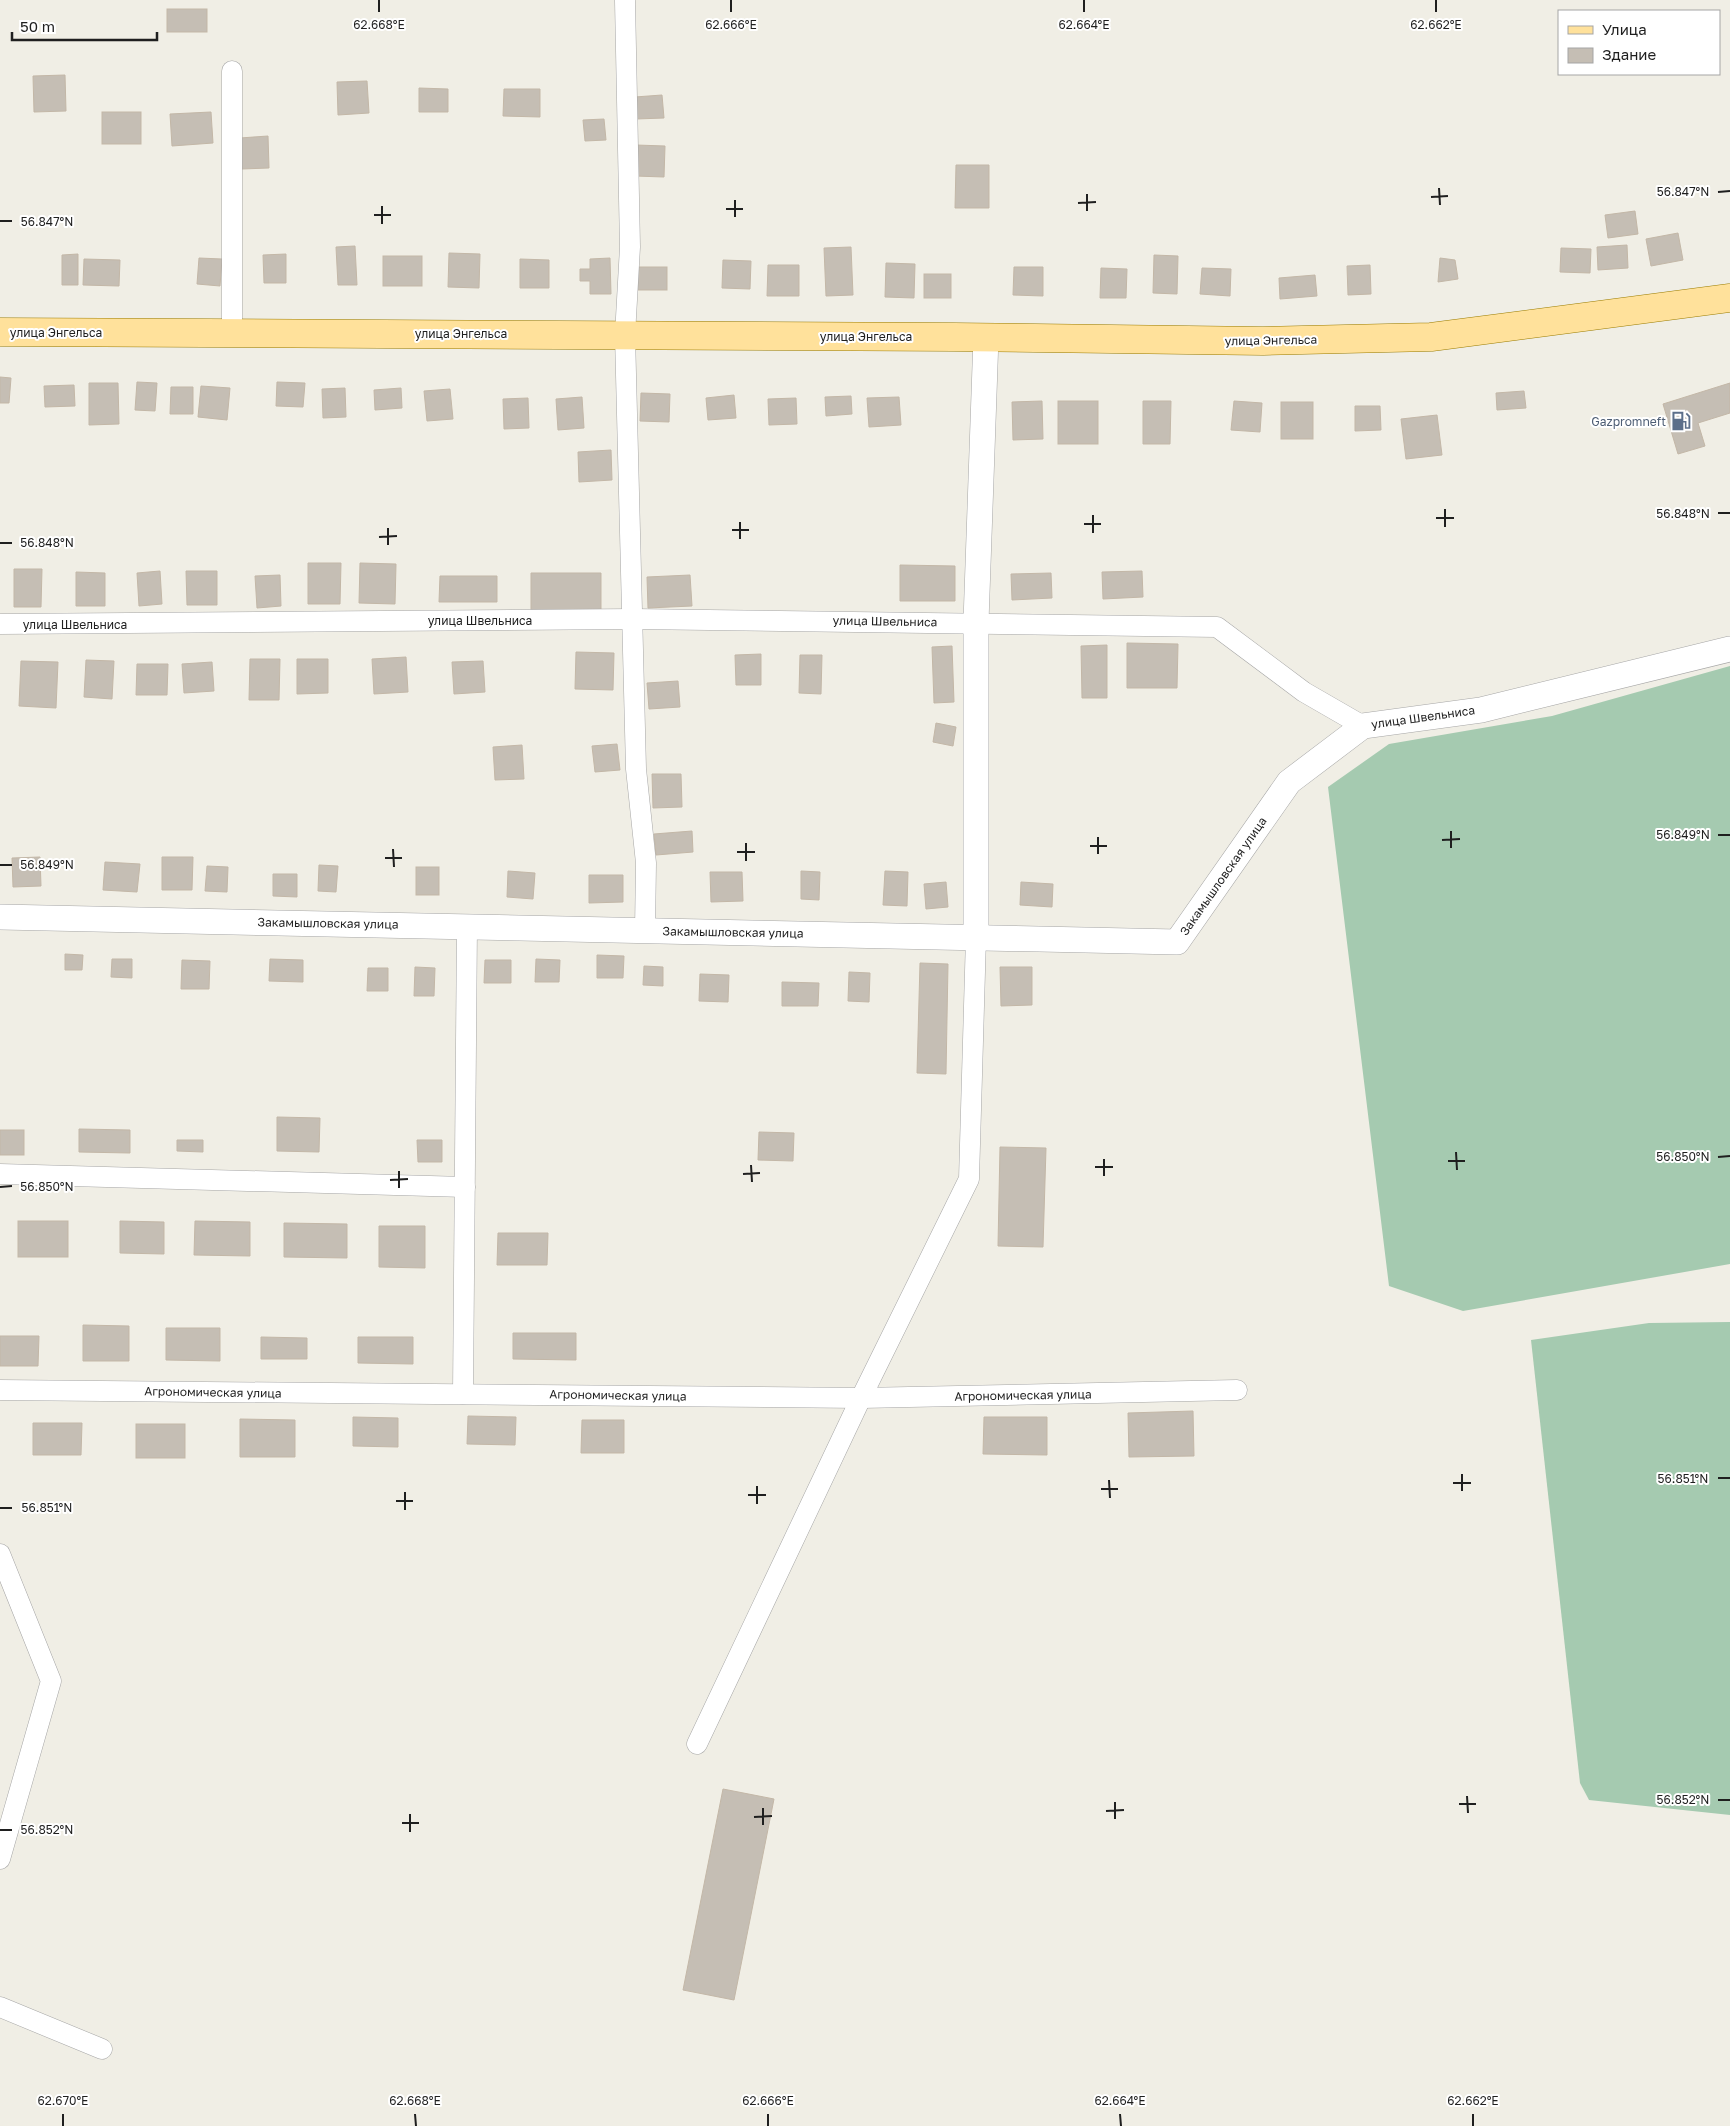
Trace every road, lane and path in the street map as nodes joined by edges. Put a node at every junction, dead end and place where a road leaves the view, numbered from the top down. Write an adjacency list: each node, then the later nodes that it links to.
1 (625, 1): 6 (street)
2 (232, 71): 5 (street)
3 (1730, 298): 7 (main road, улица Энгельса)
4 (0, 332): 5 (main road, улица Энгельса)
5 (232, 332): 6 (main road, улица Энгельса)
6 (625, 335): 7 (main road, улица Энгельса); 8 (street)
7 (986, 338): 9 (street)
8 (634, 619): 9 (street, улица Швельниса); 10 (street, улица Швельниса); 15 (street)
9 (976, 622): 12 (street, улица Швельниса); 16 (street)
10 (0, 624)
11 (1730, 649): 12 (street, улица Швельниса)
12 (1363, 726): 16 (street, Закамышловская улица)
13 (0, 917): 14 (street, Закамышловская улица)
14 (467, 925): 15 (street, Закамышловская улица); 18 (street)
15 (645, 930): 16 (street, Закамышловская улица)
16 (976, 937): 22 (street)
17 (0, 1174): 18 (street)
18 (465, 1188): 21 (street)
19 (0, 1390): 21 (street, Агрономическая улица)
20 (1237, 1390): 22 (street, Агрономическая улица)
21 (463, 1394): 22 (street, Агрономическая улица)
22 (861, 1398): 24 (street)
23 (0, 1554): 25 (street)
24 (697, 1744)
25 (0, 1859)
26 (0, 2007): 27 (street)
27 (102, 2050)

